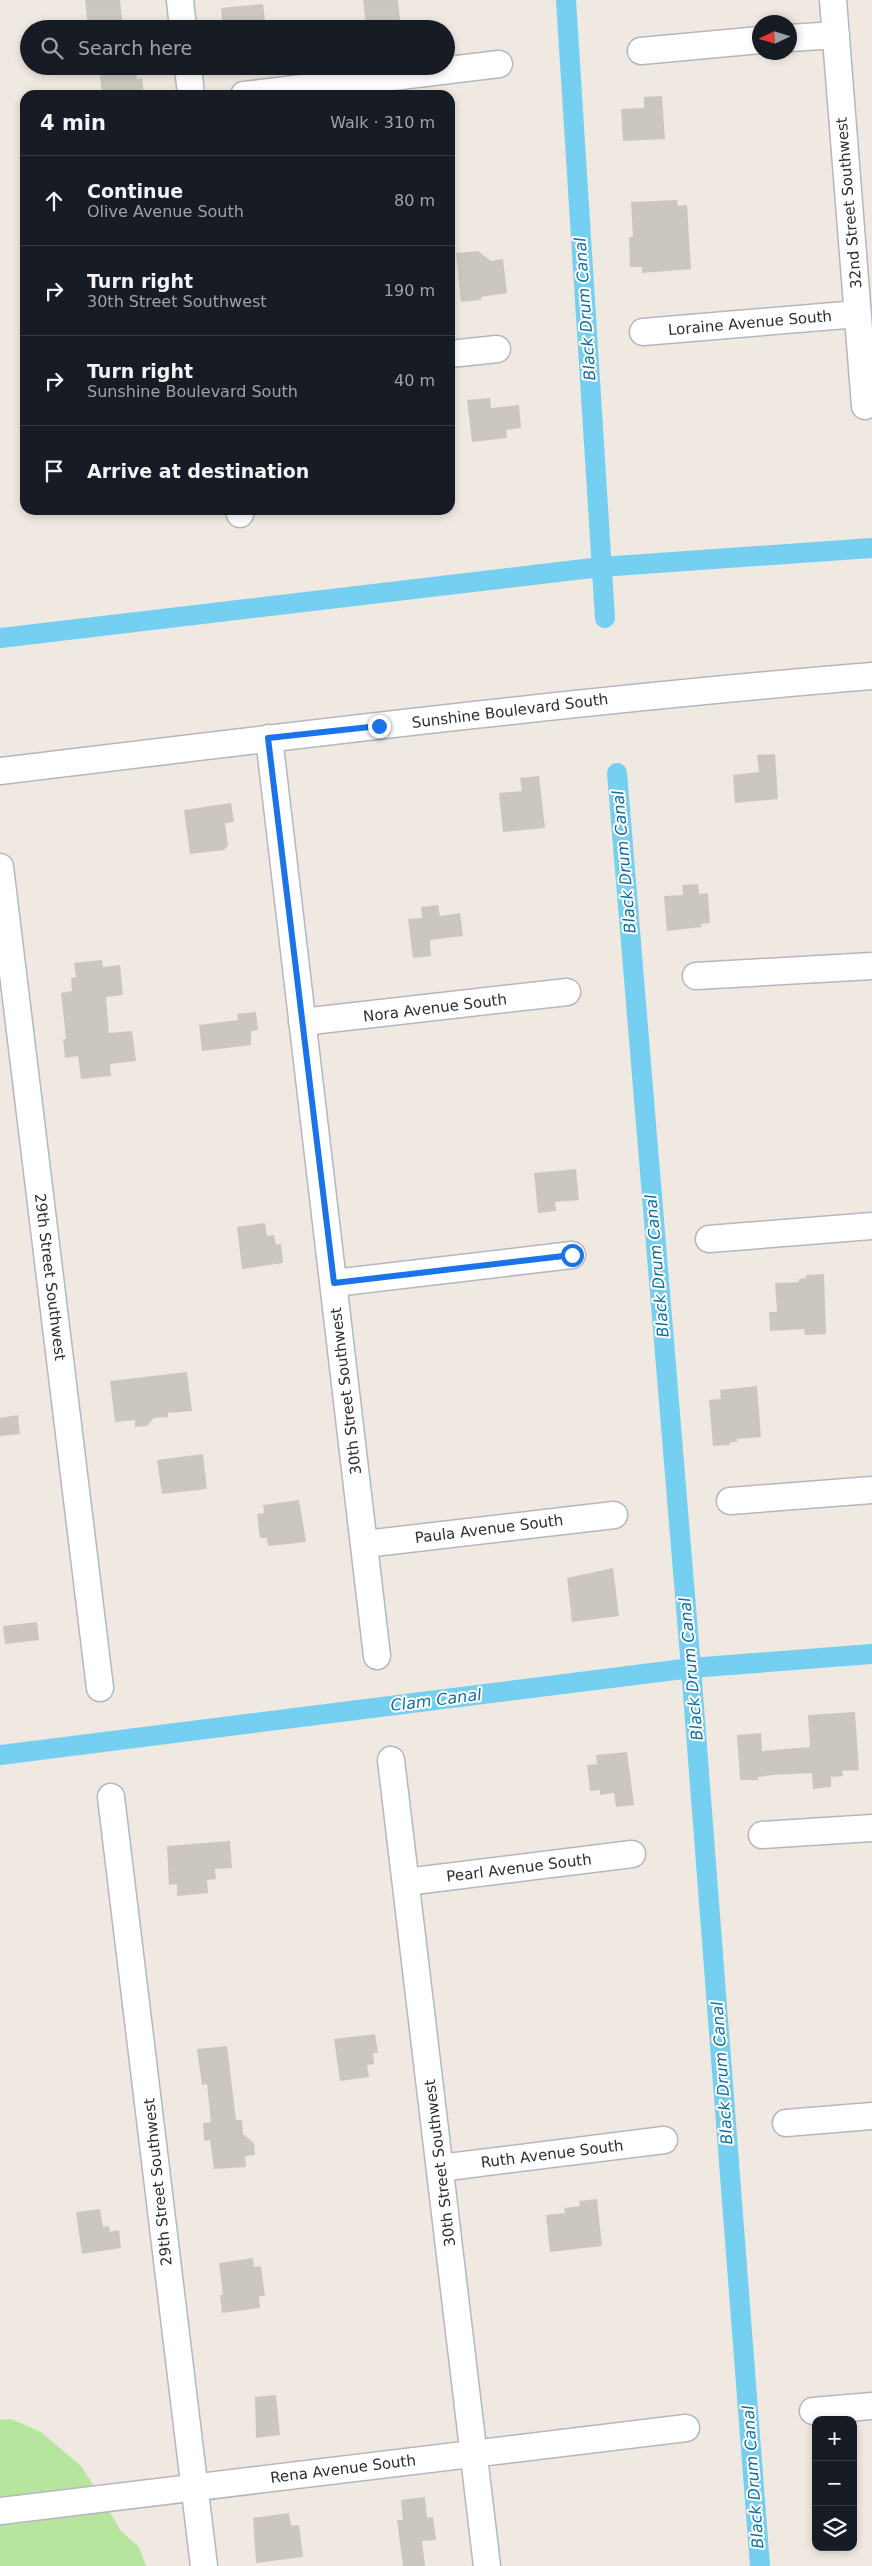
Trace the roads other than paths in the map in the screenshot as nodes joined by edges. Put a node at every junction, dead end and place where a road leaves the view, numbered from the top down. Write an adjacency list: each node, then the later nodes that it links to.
1 (180, 0): 3 (street)
2 (833, 0): 4 (street, 32nd Street Southwest)
3 (182, 20)
4 (836, 35): 5 (street); 14 (street, 32nd Street Southwest)
5 (797, 38)
6 (752, 41): 7 (street)
7 (641, 51)
8 (499, 64): 9 (street)
9 (455, 69)
10 (189, 75): 12 (street)
11 (409, 75): 13 (street)
12 (190, 90)
13 (285, 90)
14 (858, 314): 15 (street, Loraine Avenue South); 18 (street, 32nd Street Southwest)
15 (643, 332)
16 (497, 349): 17 (street)
17 (455, 353)
18 (865, 406)
19 (872, 676): 20 (street, Sunshine Boulevard South)
20 (268, 738): 21 (street, Sunshine Boulevard South); 26 (street, 30th Street Southwest)
21 (0, 772)
22 (0, 867): 36 (street, 29th Street Southwest)
23 (872, 966): 24 (street)
24 (696, 976)
25 (567, 992): 26 (street, Nora Avenue South)
26 (302, 1022): 30 (street, 30th Street Southwest)
27 (872, 1226): 28 (street)
28 (709, 1239)
29 (572, 1255): 30 (street)
30 (334, 1283): 34 (street, 30th Street Southwest)
31 (872, 1490): 32 (street)
32 (730, 1501)
33 (614, 1515): 34 (street, Paula Avenue South)
34 (365, 1544): 35 (street, 30th Street Southwest)
35 (377, 1656)
36 (100, 1688)
37 (391, 1760): 42 (street, 30th Street Southwest)
38 (111, 1797): 51 (street, 29th Street Southwest)
39 (872, 1828): 40 (street)
40 (762, 1835)
41 (632, 1854): 42 (street, Pearl Avenue South)
42 (406, 1882): 46 (street, 30th Street Southwest)
43 (872, 2116): 44 (street)
44 (786, 2123)
45 (664, 2140): 46 (street, Ruth Avenue South)
46 (440, 2168): 50 (street, 30th Street Southwest)
47 (872, 2406): 48 (street)
48 (813, 2411)
49 (686, 2428): 50 (street, Rena Avenue South)
50 (474, 2454): 51 (street, Rena Avenue South); 54 (street, 30th Street Southwest)
51 (194, 2487): 52 (street, Rena Avenue South); 53 (street, 29th Street Southwest)
52 (0, 2511)
53 (204, 2566)
54 (487, 2566)

